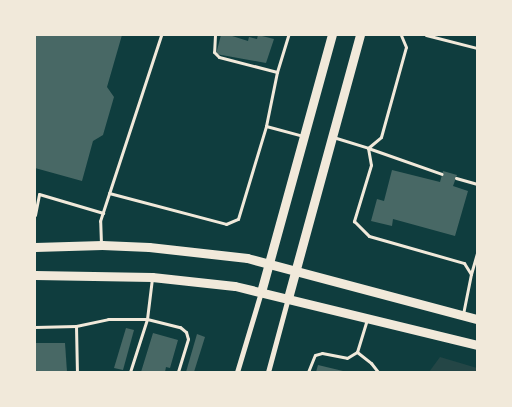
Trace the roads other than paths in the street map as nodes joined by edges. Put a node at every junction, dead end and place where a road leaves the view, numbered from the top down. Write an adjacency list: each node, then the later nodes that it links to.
1 (161, 35): 17 (lane)
2 (215, 35): 9 (lane)
3 (288, 35): 9 (lane)
4 (332, 35): 11 (main road)
5 (360, 35): 12 (main road)
6 (401, 35): 13 (lane)
7 (426, 35): 8 (lane)
8 (477, 48)
9 (277, 72): 10 (lane)
10 (266, 126): 11 (lane); 17 (lane)
11 (304, 136): 24 (main road)
12 (332, 136): 13 (lane); 25 (main road)
13 (368, 148): 14 (lane); 26 (lane)
14 (442, 174)
15 (456, 178): 16 (lane)
16 (477, 184)
17 (109, 193): 19 (lane)
18 (37, 194): 19 (lane); 20 (lane)
19 (103, 213): 21 (lane)
20 (35, 215)
21 (102, 245): 22 (main road); 24 (main road)
22 (35, 247)
23 (477, 252): 26 (lane)
24 (269, 263): 25 (main road); 29 (main road)
25 (296, 270): 30 (main road); 31 (main road)
26 (471, 274): 31 (lane)
27 (35, 275): 28 (main road)
28 (152, 277): 29 (main road); 33 (lane)
29 (261, 292): 30 (main road); 42 (street)
30 (288, 298): 32 (main road); 43 (street)
31 (463, 314): 34 (main road)
32 (368, 317): 37 (main road); 38 (lane)
33 (147, 319): 35 (lane); 40 (lane); 41 (lane)
34 (477, 319)
35 (76, 326): 36 (lane); 39 (lane)
36 (35, 327)
37 (477, 345)
38 (357, 352): 44 (lane); 45 (lane)
39 (77, 372)
40 (130, 372)
41 (178, 372)
42 (237, 372)
43 (268, 372)
44 (308, 372)
45 (378, 372)

